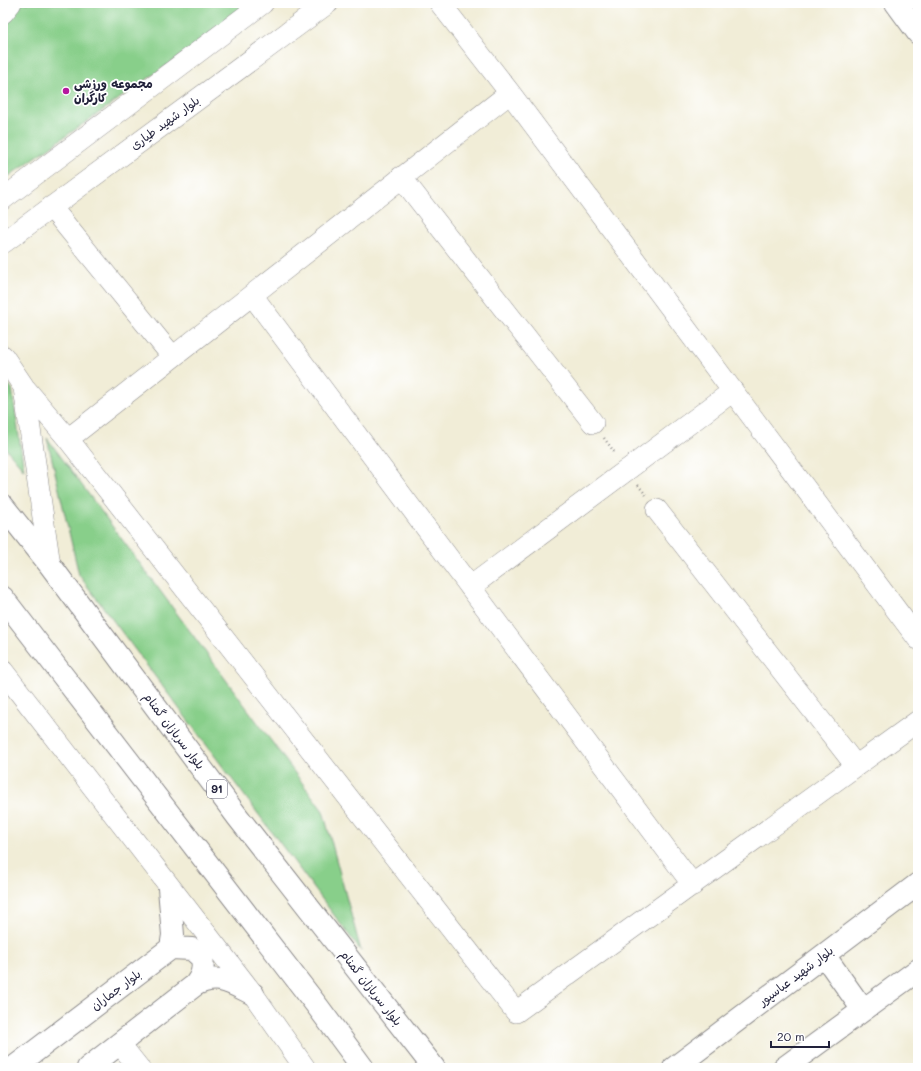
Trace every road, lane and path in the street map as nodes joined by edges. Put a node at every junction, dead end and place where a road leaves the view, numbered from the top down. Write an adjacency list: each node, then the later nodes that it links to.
1 (11, 3): 6 (street)
2 (263, 3): 10 (street)
3 (328, 3): 11 (street, بلوار شهید طیاری)
4 (440, 3): 8 (street)
5 (896, 3): 7 (main road)
6 (3, 13)
7 (918, 33)
8 (510, 93): 9 (street); 17 (street)
9 (402, 177): 13 (street); 18 (street)
10 (3, 199)
11 (51, 207): 12 (street, بلوار شهید طیاری); 15 (street)
12 (3, 243)
13 (252, 295): 15 (street); 23 (street)
14 (3, 356): 16 (street)
15 (172, 356): 19 (street)
16 (24, 387): 19 (street); 22 (street)
17 (733, 391): 23 (street); 25 (street)
18 (593, 423)
19 (68, 439): 30 (street)
20 (3, 506): 22 (main road, بلوار سربازان گمنام / 91)
21 (657, 510): 28 (street)
22 (50, 565): 44 (main road, بلوار سربازان گمنام / 91)
23 (470, 587): 30 (street)
24 (3, 598): 43 (main road)
25 (918, 639)
26 (3, 672): 31 (street)
27 (918, 721): 28 (street)
28 (856, 766): 30 (street)
29 (918, 884): 33 (main road, بلوار شهید عباسپور)
30 (693, 885)
31 (169, 888): 32 (main road); 36 (street)
32 (172, 948): 35 (main road); 39 (main road, بلوار جماران)
33 (824, 955): 37 (main road); 45 (main road, بلوار شهید عباسپور)
34 (916, 975): 37 (main road)
35 (194, 985): 36 (main road); 38 (main road)
36 (253, 994): 42 (street)
37 (863, 1010): 46 (main road)
38 (120, 1044): 40 (main road); 41 (street)
39 (13, 1068)
40 (88, 1068)
41 (139, 1068)
42 (305, 1068)
43 (363, 1068)
44 (434, 1068)
45 (674, 1068)
46 (784, 1068)

